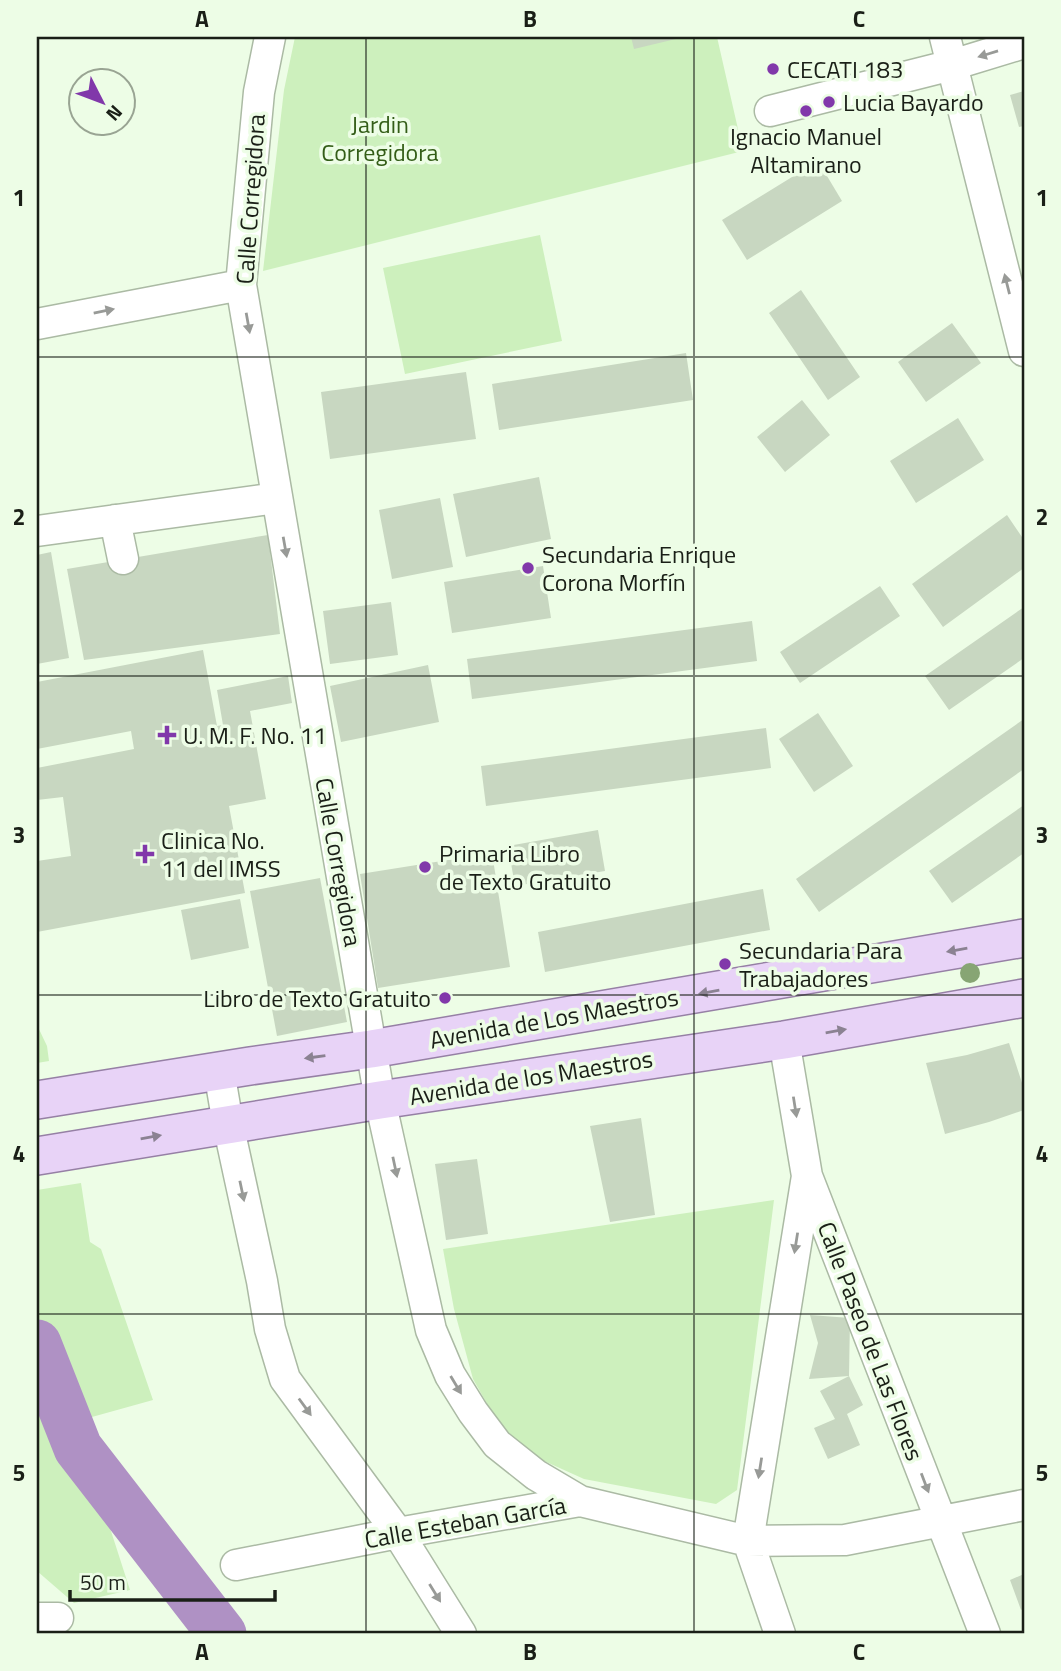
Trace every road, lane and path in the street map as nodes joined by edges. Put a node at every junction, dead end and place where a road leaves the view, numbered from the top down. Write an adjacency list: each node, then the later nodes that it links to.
1 (270, 37): 5 (street, Calle Corregidora)
2 (1024, 44): 3 (street, one-way to 3)
3 (948, 51): 4 (street); 7 (street, one-way to 3)
4 (770, 111)
5 (241, 285): 6 (street, one-way to 5); 8 (street, Calle Corregidora, one-way to 8)
6 (37, 324)
7 (1024, 351)
8 (277, 498): 9 (street); 15 (street, Calle Corregidora, one-way to 15)
9 (115, 520): 10 (street); 11 (street)
10 (37, 531)
11 (123, 559)
12 (1024, 938): 15 (main road, Avenida de Los Maestros, one-way to 15)
13 (1024, 998): 14 (main road, Avenida de los Maestros, one-way to 13)
14 (784, 1040): 18 (main road, Avenida de los Maestros); 21 (street, Calle Paseo de Las Flores, one-way to 21)
15 (371, 1049): 16 (main road, Avenida de Los Maestros, one-way to 16); 18 (street, Calle Corregidora)
16 (219, 1071): 17 (main road, Avenida de Los Maestros); 19 (street)
17 (37, 1100)
18 (380, 1100): 19 (main road, Avenida de los Maestros); 22 (street, Calle Corregidora, one-way to 22)
19 (228, 1124): 20 (main road, Avenida de los Maestros, one-way to 19); 25 (street, one-way to 25)
20 (37, 1156)
21 (807, 1176): 24 (street, Calle Paseo de Las Flores, one-way to 24); 26 (street, one-way to 26)
22 (580, 1501): 25 (street, Calle Esteban García); 26 (street, Calle Esteban García)
23 (1024, 1505): 24 (street, Calle Esteban García)
24 (940, 1522): 26 (street, Calle Esteban García); 30 (street, Calle Paseo de Las Flores)
25 (398, 1534): 27 (street, Calle Esteban García); 28 (street, one-way to 28)
26 (748, 1541): 29 (street)
27 (236, 1565)
28 (461, 1634)
29 (780, 1634)
30 (985, 1634)

